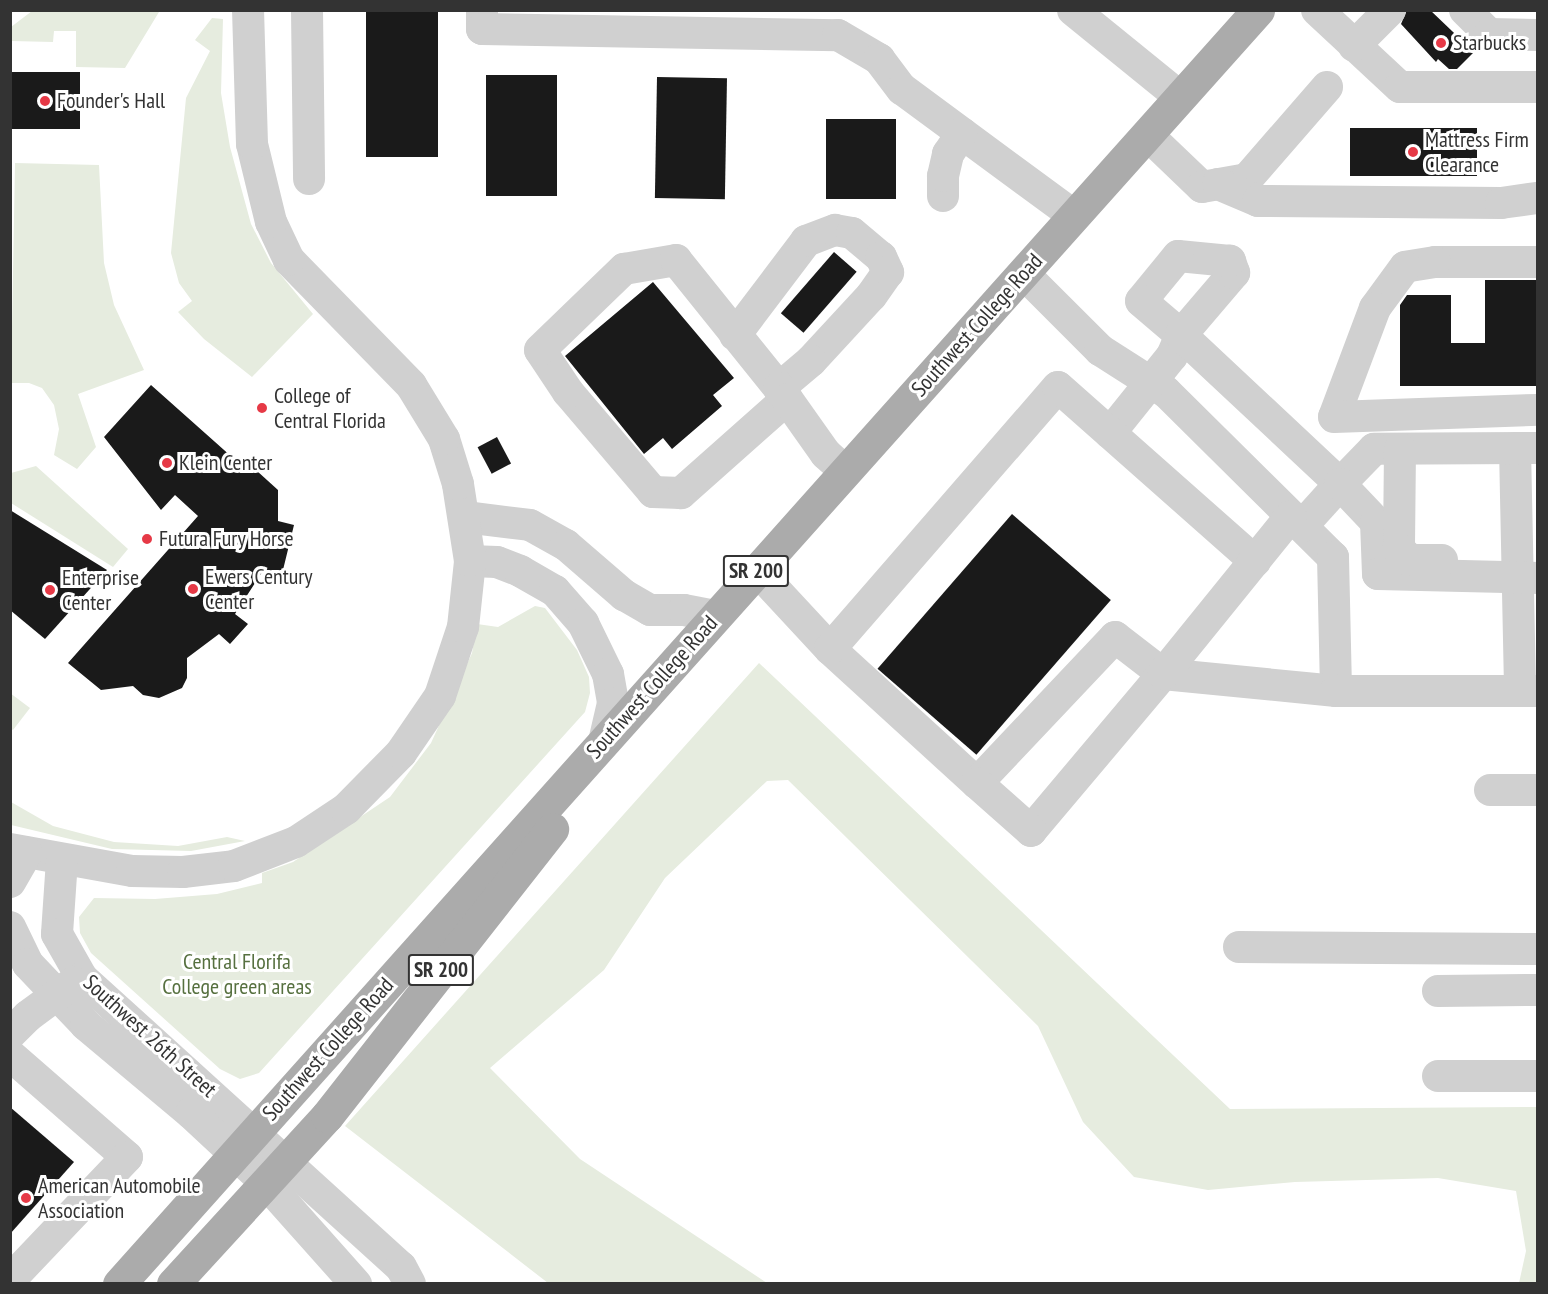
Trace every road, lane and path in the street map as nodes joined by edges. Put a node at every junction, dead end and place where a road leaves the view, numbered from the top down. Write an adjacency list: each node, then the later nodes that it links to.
1 (248, 10): 33 (street)
2 (307, 10): 17 (street)
3 (482, 10): 15 (street)
4 (1258, 10): 14 (main road, Southwest College Road / SR 200)
5 (1277, 10): 16 (main road, Southwest College Road / SR 200)
6 (1317, 10): 11 (street)
7 (1390, 10): 11 (street)
8 (1466, 10): 10 (street)
9 (1078, 12): 14 (street)
10 (1538, 35)
11 (1354, 46): 13 (street)
12 (1328, 87): 18 (street)
13 (1538, 87)
14 (1180, 97): 21 (main road, Southwest College Road / SR 200)
15 (962, 133): 19 (street); 21 (street)
16 (1157, 144): 18 (street); 23 (main road, Southwest College Road / SR 200)
17 (309, 179)
18 (1218, 184): 20 (street)
19 (943, 196)
20 (1538, 198)
21 (1074, 216): 31 (main road, Southwest College Road / SR 200)
22 (1538, 262): 27 (street)
23 (1033, 283): 25 (street); 38 (main road, Southwest College Road / SR 200)
24 (735, 335): 26 (street); 26 (street); 26 (street)
25 (1150, 383): 28 (street); 32 (street); 34 (street)
26 (783, 393): 31 (street)
27 (1538, 410)
28 (1110, 433): 36 (street); 40 (street)
29 (1526, 448): 30 (street); 37 (street)
30 (1400, 449): 32 (street); 37 (street)
31 (845, 471): 39 (main road, Southwest College Road / SR 200)
32 (1341, 484): 34 (street); 37 (street)
33 (465, 517): 35 (street); 39 (street)
34 (1296, 521): 36 (street); 42 (street)
35 (470, 561): 44 (street); 49 (street)
36 (1255, 561): 41 (street)
37 (1521, 578): 43 (street)
38 (766, 580): 40 (street); 62 (main road, Southwest College Road / SR 200)
39 (716, 615): 44 (main road, Southwest College Road / SR 200)
40 (830, 649): 45 (street)
41 (1163, 674): 42 (street); 45 (street); 45 (street)
42 (1336, 691): 43 (street)
43 (1529, 691)
44 (604, 741): 61 (main road, Southwest College Road / SR 200)
45 (977, 783)
46 (1490, 790): 47 (street)
47 (1538, 790)
48 (19, 851): 49 (street); 50 (street)
49 (62, 860): 54 (street, Southwest 26th Street)
50 (10, 882)
51 (10, 927): 54 (street, Southwest 26th Street)
52 (1239, 947): 53 (street)
53 (1538, 949)
54 (69, 986): 57 (street); 61 (street, Southwest 26th Street)
55 (1538, 990): 56 (street)
56 (1438, 991)
57 (10, 1034)
58 (10, 1055): 64 (street)
59 (1438, 1076): 60 (street)
60 (1538, 1077)
61 (243, 1142): 62 (street, Southwest 26th Street); 65 (main road, Southwest College Road / SR 200)
62 (275, 1171): 63 (street); 66 (main road, Southwest College Road / SR 200); 67 (street)
63 (405, 1275)
64 (10, 1280)
65 (119, 1284)
66 (173, 1284)
67 (356, 1284)

